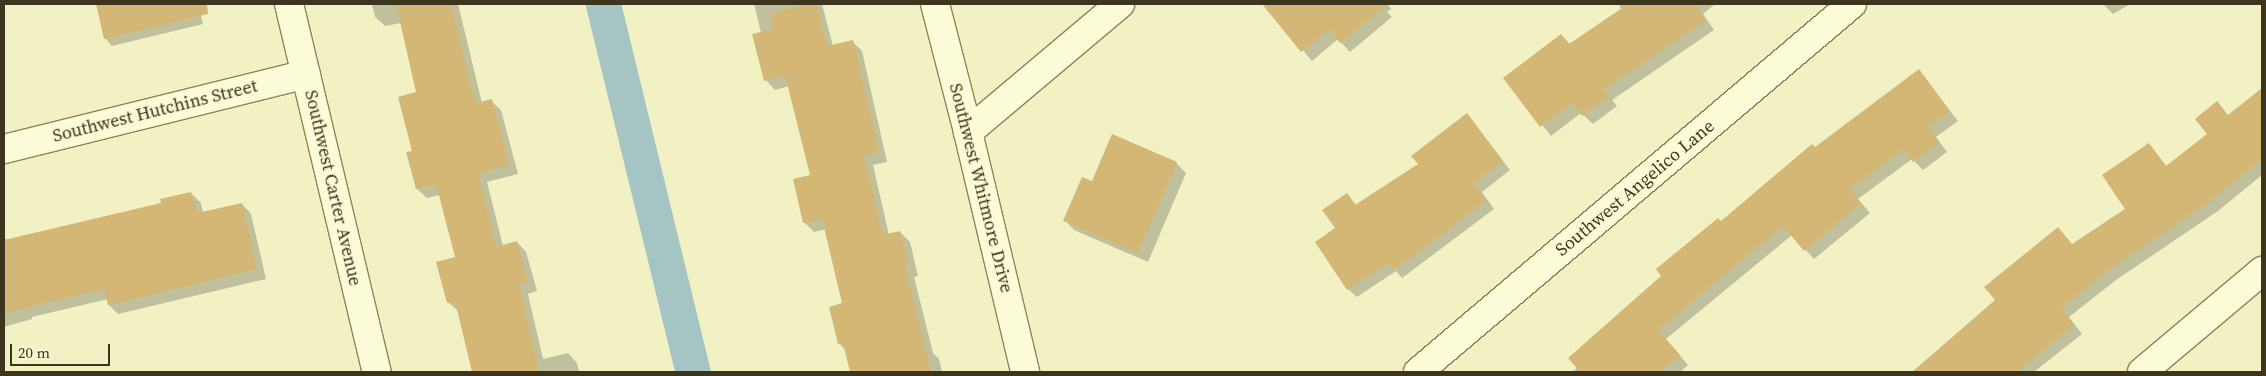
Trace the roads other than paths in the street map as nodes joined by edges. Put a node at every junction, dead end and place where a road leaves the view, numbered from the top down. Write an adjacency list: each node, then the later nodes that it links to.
1 (289, 4): 5 (street, Southwest Carter Avenue)
2 (935, 4): 6 (street, Southwest Whitmore Drive)
3 (1120, 4): 6 (street)
4 (1852, 4): 11 (street, Southwest Angelico Lane)
5 (306, 74): 7 (street, Southwest Hutchins Street); 9 (street, Southwest Carter Avenue)
6 (968, 132): 10 (street, Southwest Whitmore Drive)
7 (4, 149)
8 (2262, 271): 12 (street)
9 (377, 372)
10 (1025, 372)
11 (1418, 372)
12 (2142, 372)

